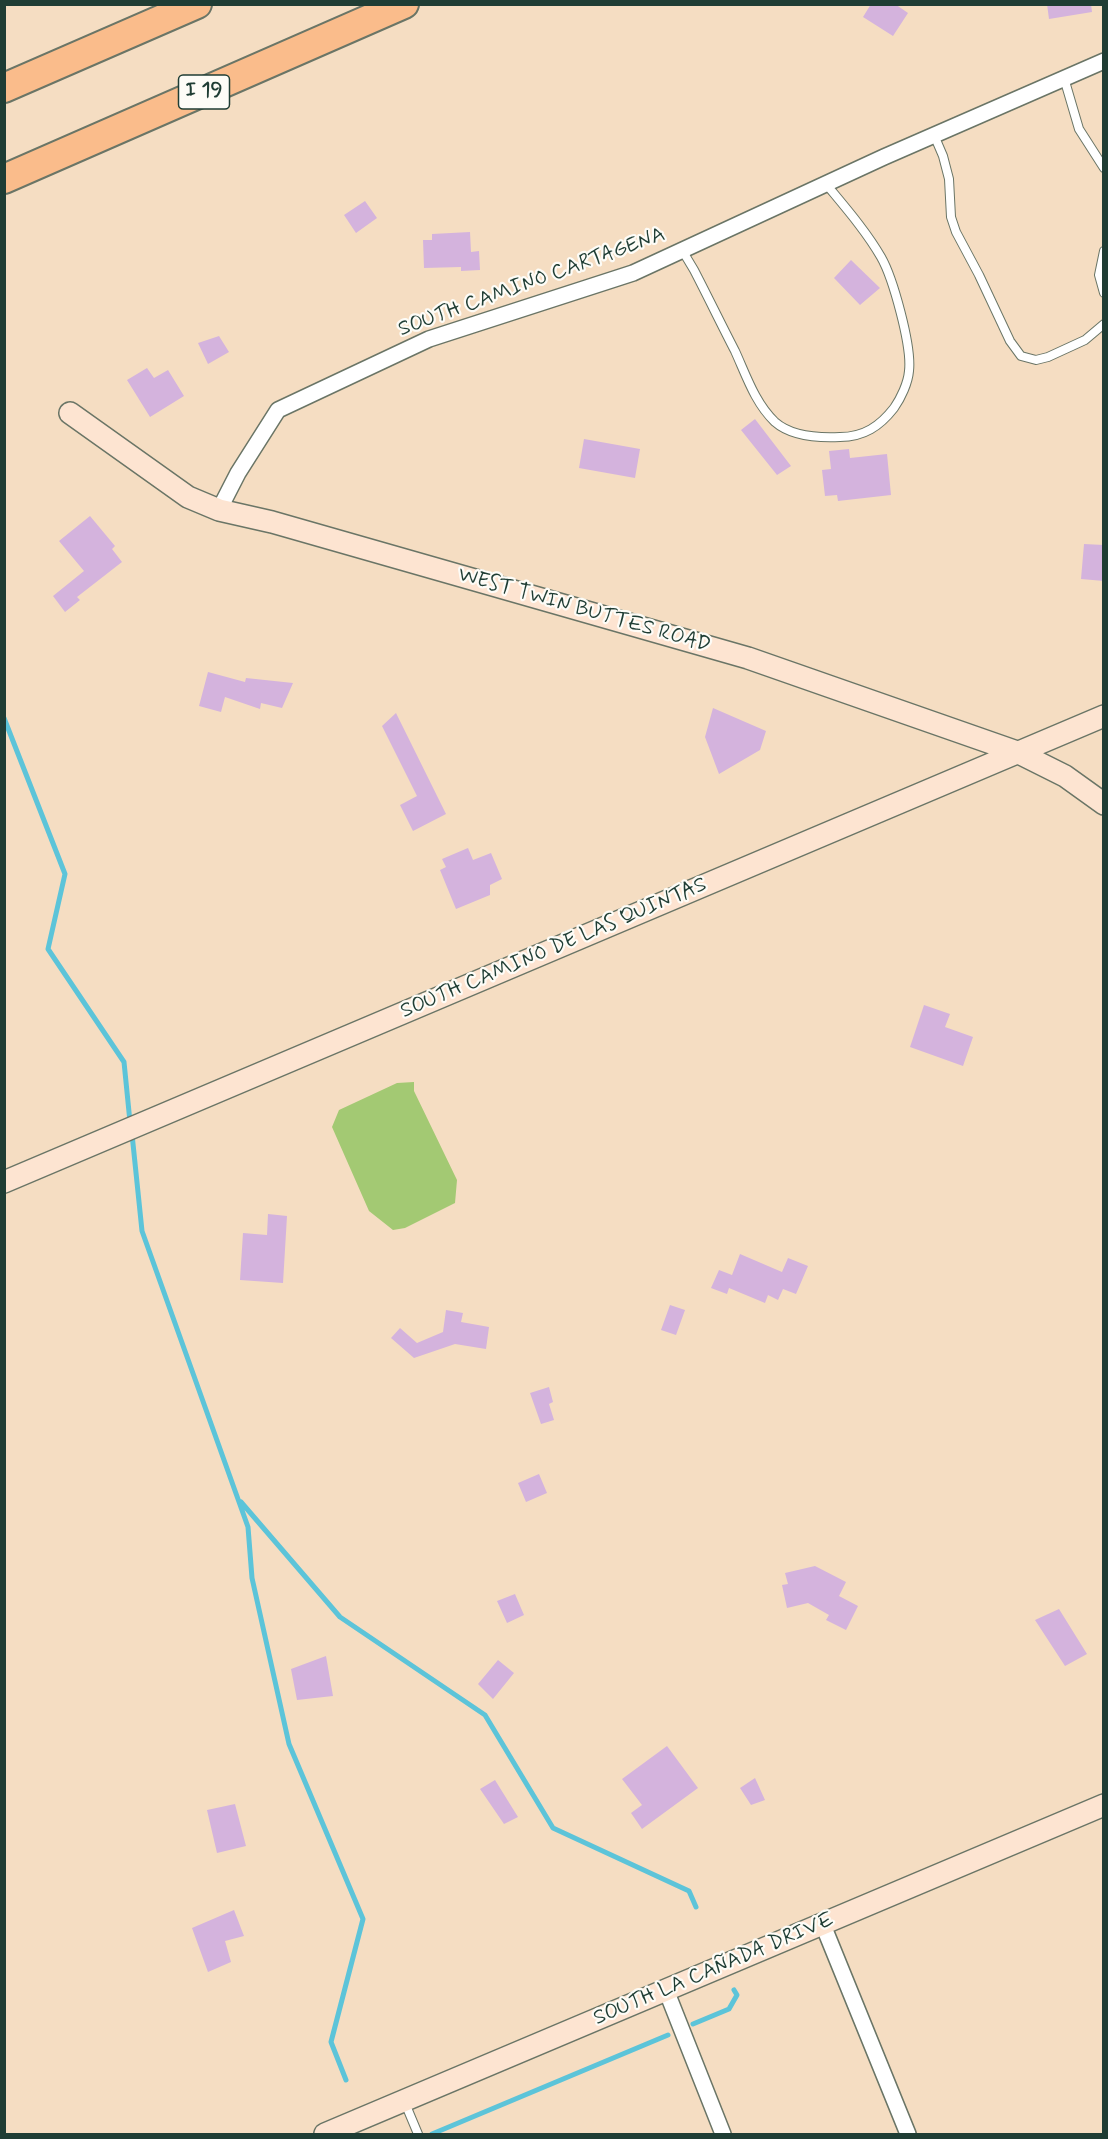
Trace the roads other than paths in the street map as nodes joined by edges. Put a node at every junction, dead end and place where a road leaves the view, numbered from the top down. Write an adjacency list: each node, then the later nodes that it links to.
1 (197, 4): 5 (highway)
2 (404, 4): 8 (highway, I 19)
3 (1104, 61): 4 (street, SOUTH CAMINO CARTAGENA)
4 (1064, 78): 6 (street, SOUTH CAMINO CARTAGENA); 7 (lane)
5 (4, 88)
6 (934, 135): 9 (street, SOUTH CAMINO CARTAGENA); 13 (lane)
7 (1104, 168)
8 (4, 178)
9 (826, 184): 10 (street, SOUTH CAMINO CARTAGENA); 10 (lane)
10 (682, 250): 15 (street, SOUTH CAMINO CARTAGENA)
11 (1104, 251): 12 (lane)
12 (1104, 293)
13 (1104, 324)
14 (70, 413): 15 (street, WEST TWIN BUTTES ROAD)
15 (219, 510): 17 (street, WEST TWIN BUTTES ROAD)
16 (1104, 716): 17 (street, SOUTH CAMINO DE LAS QUINTAS)
17 (1017, 752): 18 (street, WEST TWIN BUTTES ROAD); 19 (street, SOUTH CAMINO DE LAS QUINTAS)
18 (1104, 804)
19 (4, 1182)
20 (1104, 1805): 21 (street, SOUTH LA CAÑADA DRIVE)
21 (823, 1925): 22 (street, SOUTH LA CAÑADA DRIVE); 27 (street)
22 (666, 1990): 23 (street, SOUTH LA CAÑADA DRIVE); 26 (street)
23 (405, 2102): 24 (street, SOUTH LA CAÑADA DRIVE); 25 (lane)
24 (325, 2134)
25 (418, 2134)
26 (723, 2134)
27 (908, 2134)

